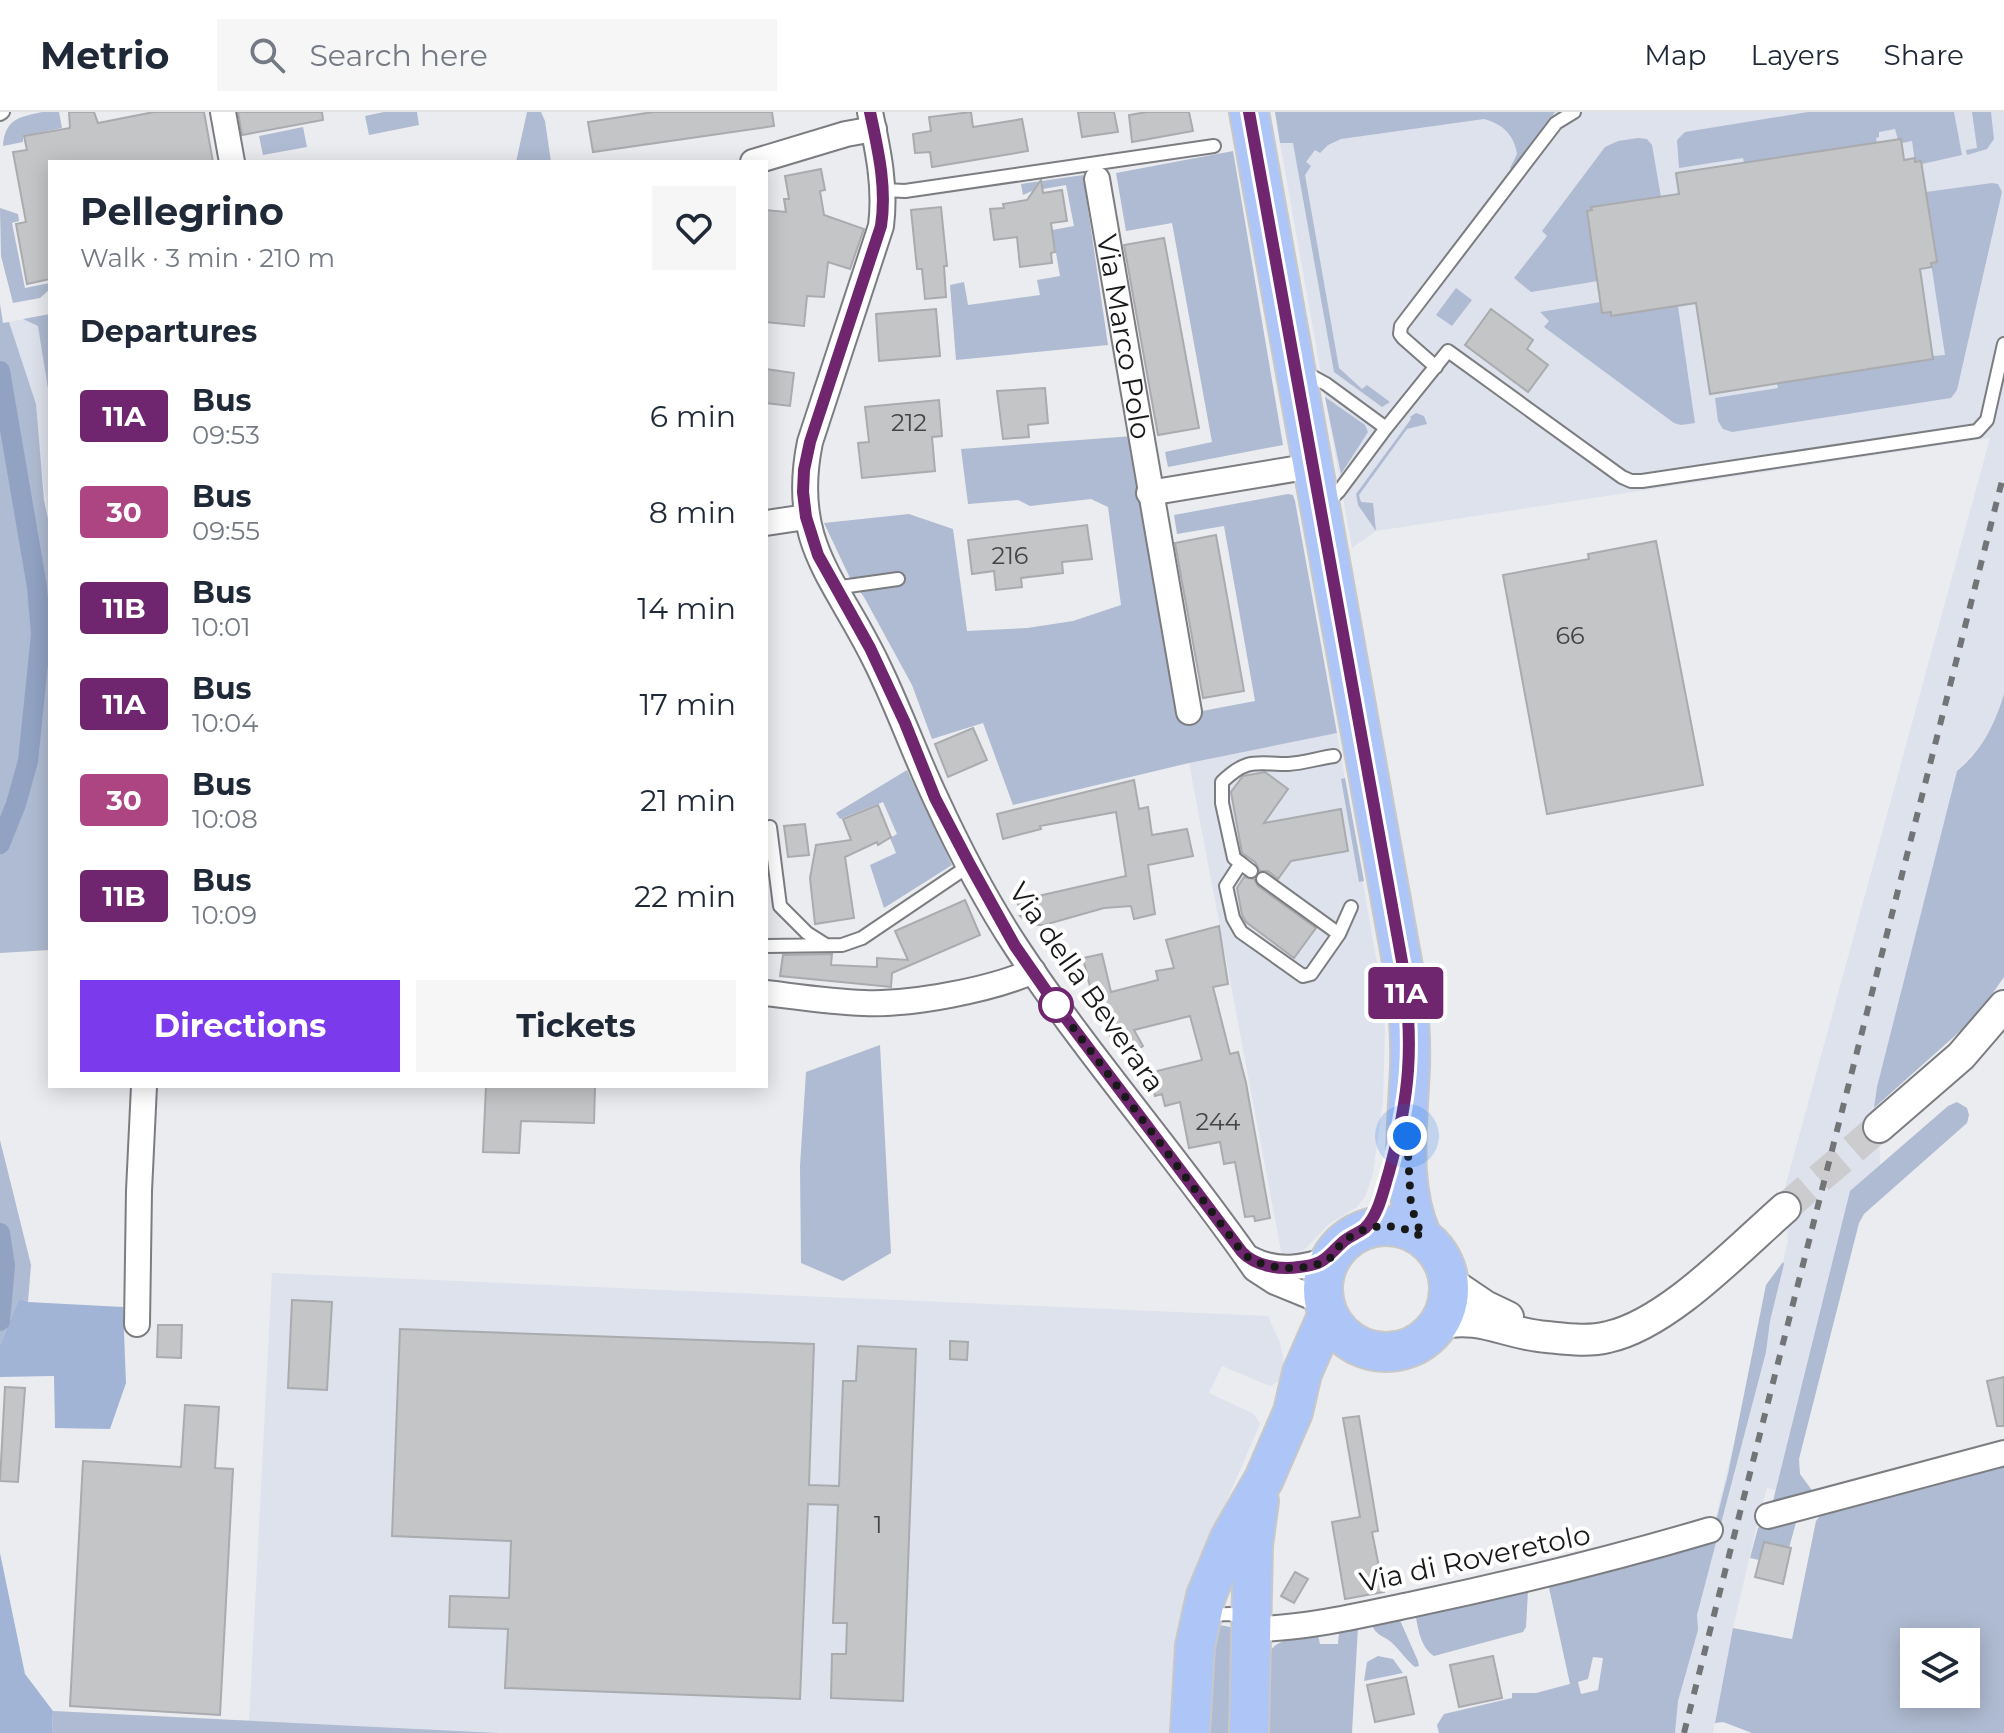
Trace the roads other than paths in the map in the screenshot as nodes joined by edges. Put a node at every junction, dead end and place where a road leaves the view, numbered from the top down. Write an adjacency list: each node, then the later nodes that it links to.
1 (223, 112): 6 (street)
2 (1249, 112): 12 (main road)
3 (1574, 112): 11 (lane)
4 (872, 120): 7 (street, Via della Beverara); 9 (street, Via della Beverara)
5 (1214, 146): 9 (lane)
6 (232, 160)
7 (760, 160)
8 (1097, 179): 15 (street, Via Marco Polo)
9 (883, 190): 17 (street, Via della Beverara)
10 (2004, 344): 11 (lane)
11 (1436, 367): 13 (lane)
12 (1295, 368): 13 (lane); 14 (main road)
13 (1386, 428): 16 (lane)
14 (1312, 466): 15 (street); 16 (main road)
15 (1149, 493): 21 (street, Via Marco Polo)
16 (1320, 507): 34 (main road)
17 (806, 517): 18 (street); 20 (street, Via della Beverara)
18 (768, 523)
19 (898, 579): 20 (lane)
20 (834, 588): 24 (street, Via della Beverara)
21 (1189, 712)
22 (1334, 756): 25 (lane)
23 (770, 827): 28 (lane)
24 (970, 865): 28 (lane); 30 (street, Via della Beverara)
25 (1252, 871): 27 (lane); 27 (lane)
26 (1351, 907): 27 (lane)
27 (1339, 934)
28 (826, 945): 29 (lane)
29 (768, 946)
30 (1033, 971): 31 (street); 39 (street, Via della Beverara)
31 (768, 993)
32 (2004, 1006): 35 (street)
33 (144, 1088): 43 (street)
34 (1407, 1101): 37 (main road); 38 (main road)
35 (1879, 1127)
36 (1785, 1208): 45 (street)
37 (1364, 1229): 38 (main road); 40 (main road)
38 (1422, 1237): 41 (main road)
39 (1247, 1257): 40 (street); 42 (street, Via della Beverara)
40 (1330, 1259): 42 (main road)
41 (1448, 1281): 44 (main road); 45 (street)
42 (1326, 1308): 46 (main road); 47 (main road)
43 (137, 1324)
44 (1438, 1324): 45 (street); 46 (main road)
45 (1558, 1338)
46 (1362, 1347): 47 (main road)
47 (1293, 1412): 49 (main road)
48 (2004, 1453): 50 (street)
49 (1264, 1479): 52 (main road); 53 (main road)
50 (1768, 1516)
51 (1710, 1530): 53 (street, Via di Roveretolo)
52 (1201, 1617): 53 (lane); 54 (main road)
53 (1251, 1625): 55 (main road)
54 (1190, 1733)
55 (1249, 1733)

